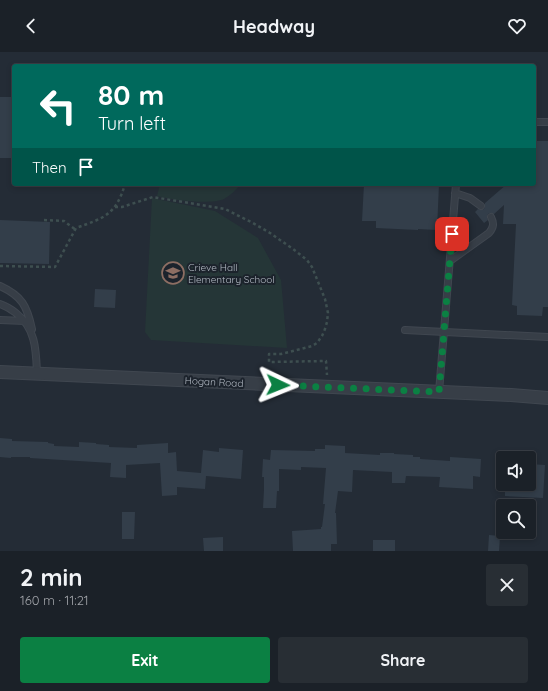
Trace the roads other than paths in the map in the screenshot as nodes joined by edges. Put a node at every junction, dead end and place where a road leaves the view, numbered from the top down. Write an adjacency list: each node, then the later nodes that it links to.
1 (536, 122): 2 (lane)
2 (548, 122)
3 (456, 186): 4 (lane)
4 (455, 193): 5 (lane); 7 (lane)
5 (481, 206)
6 (491, 217): 7 (lane)
7 (450, 261): 13 (lane)
8 (0, 286): 15 (lane)
9 (0, 304): 11 (lane)
10 (0, 320): 11 (lane)
11 (25, 321): 15 (lane)
12 (405, 330): 13 (lane)
13 (444, 331): 14 (lane); 18 (lane)
14 (548, 337)
15 (34, 343): 17 (lane)
16 (0, 372): 17 (street, Hogan Road)
17 (37, 374): 18 (street, Hogan Road)
18 (439, 392): 19 (street, Hogan Road)
19 (548, 398)

